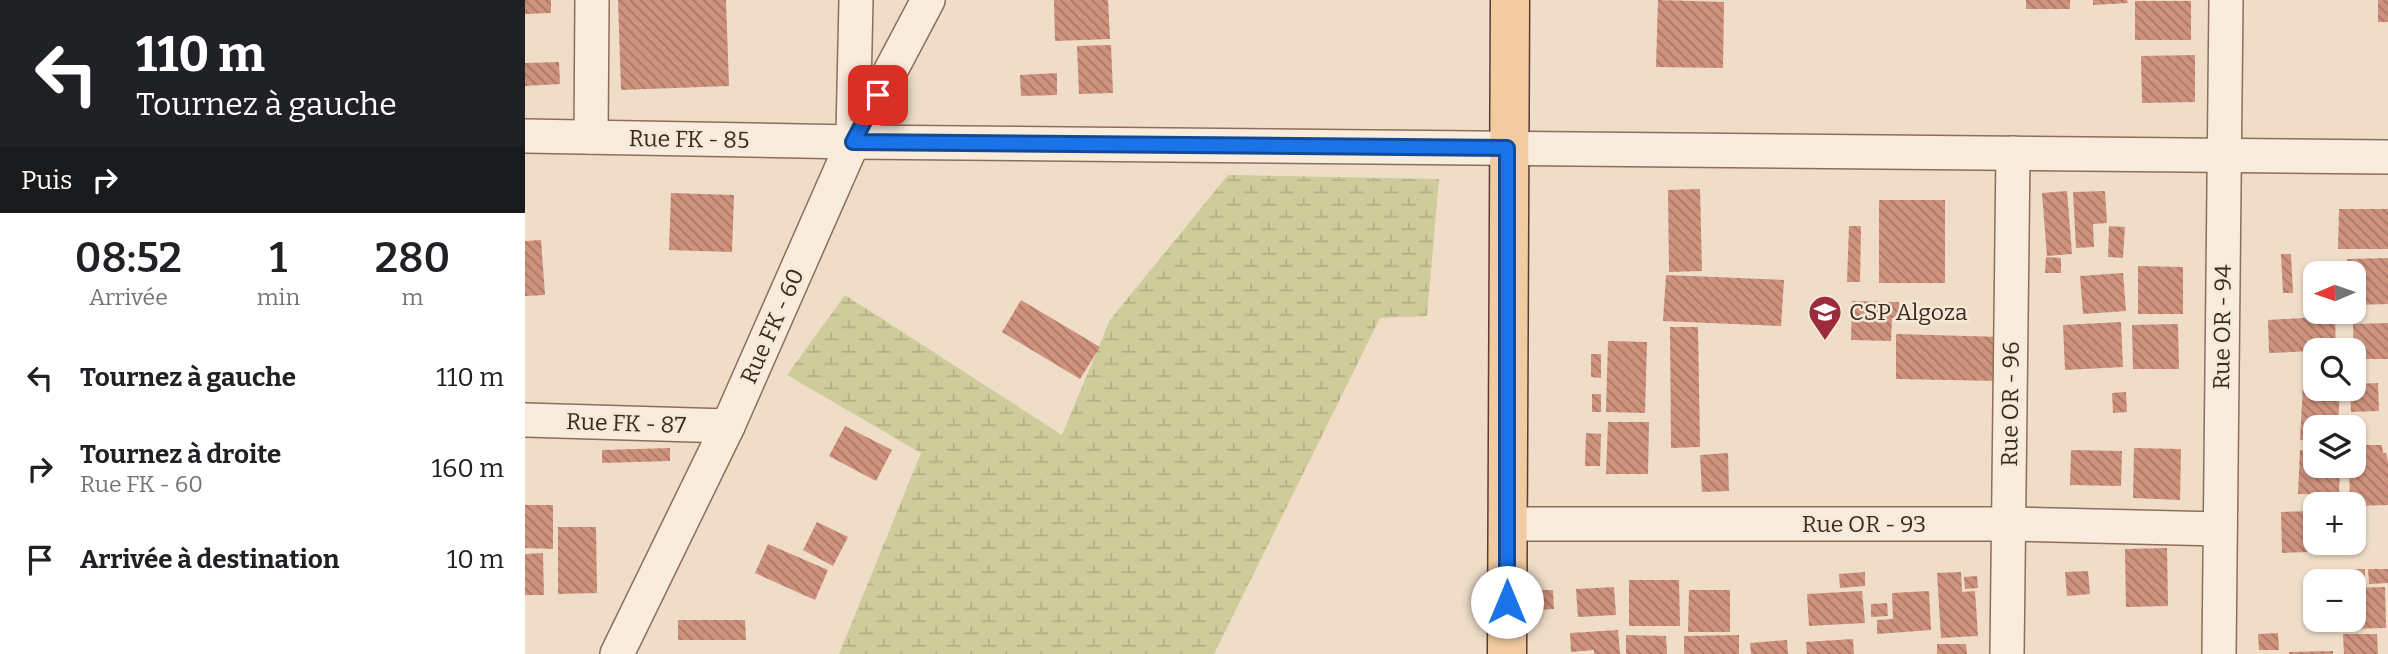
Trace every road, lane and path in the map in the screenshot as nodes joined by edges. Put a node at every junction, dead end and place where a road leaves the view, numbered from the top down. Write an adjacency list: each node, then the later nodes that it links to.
1 (592, 0): 7 (street)
2 (856, 0): 8 (street)
3 (928, 0): 8 (street, Rue FK - 60)
4 (1510, 0): 9 (main road)
5 (2226, 0): 11 (street, Rue OR - 94)
6 (525, 136): 7 (street, Rue FK - 85)
7 (591, 138): 8 (street, Rue FK - 85)
8 (853, 142): 9 (street, Rue FK - 85); 14 (street, Rue FK - 60)
9 (1507, 148): 10 (street, Rue FK - 85); 15 (main road)
10 (2013, 153): 11 (street, Rue FK - 85); 16 (street, Rue OR - 96)
11 (2224, 156): 12 (street, Rue FK - 85); 17 (street, Rue OR - 94)
12 (2388, 157)
13 (525, 420): 14 (street, Rue FK - 87)
14 (728, 426): 18 (street, Rue FK - 60)
15 (1507, 524): 16 (street, Rue OR - 93); 19 (main road)
16 (2008, 524): 17 (street, Rue OR - 93); 20 (street, Rue OR - 96)
17 (2220, 529): 21 (street, Rue OR - 94)
18 (617, 654)
19 (1507, 654)
20 (2007, 654)
21 (2219, 654)

